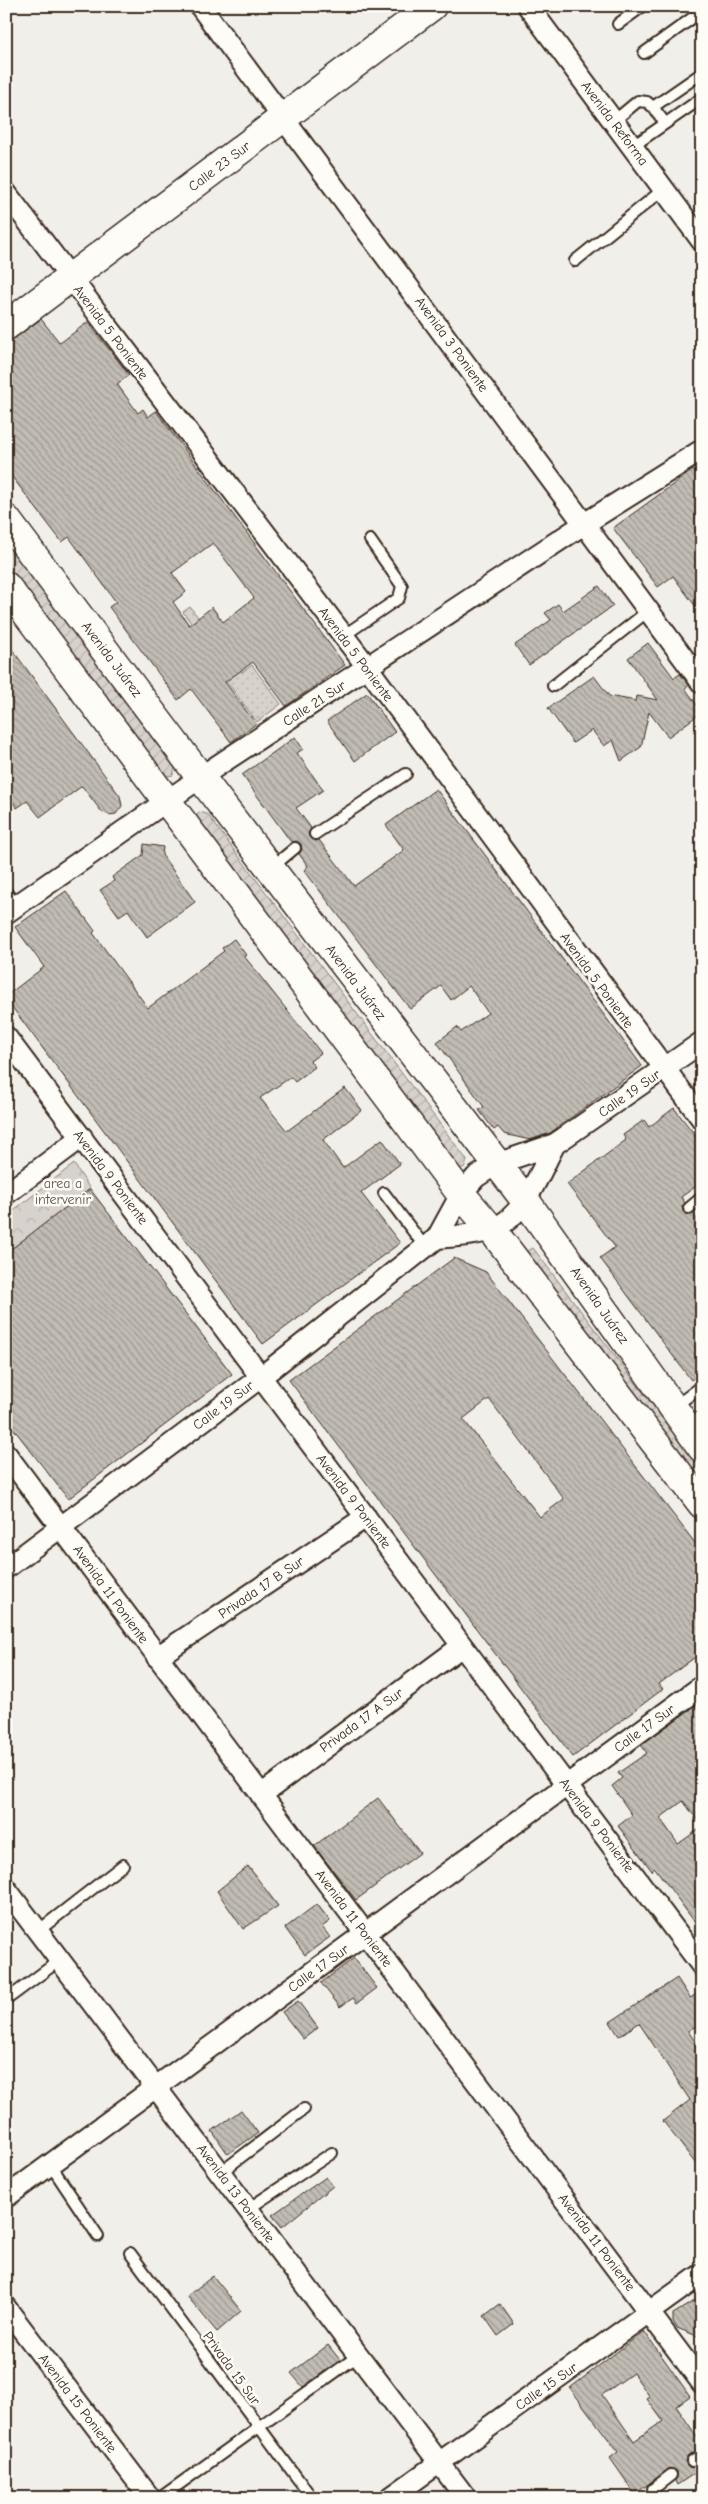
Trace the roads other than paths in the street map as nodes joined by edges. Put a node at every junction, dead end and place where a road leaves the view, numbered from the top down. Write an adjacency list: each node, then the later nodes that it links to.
1 (200, 6): 11 (street, Avenida 3 Poniente)
2 (432, 6): 11 (main road, Calle 23 Sur)
3 (528, 6): 12 (street, Avenida Reforma)
4 (643, 6): 6 (lane)
5 (702, 11): 7 (lane)
6 (618, 24)
7 (644, 53)
8 (702, 73): 10 (lane)
9 (702, 98): 13 (lane)
10 (653, 108): 12 (lane); 13 (lane)
11 (284, 118): 19 (main road, Calle 23 Sur); 23 (street, Avenida 3 Poniente)
12 (614, 121): 14 (street, Avenida Reforma)
13 (665, 123): 14 (lane)
14 (633, 146): 15 (street, Avenida Reforma)
15 (664, 189): 17 (street, Avenida Reforma); 18 (lane)
16 (6, 193): 19 (street, Avenida 5 Poniente)
17 (702, 241)
18 (575, 261)
19 (70, 278): 20 (main road, Calle 23 Sur); 27 (street, Avenida 5 Poniente)
20 (6, 326)
21 (702, 450): 23 (street, Calle 21 Sur)
22 (6, 519): 32 (main road, Avenida Juárez)
23 (584, 524): 26 (street, Avenida 3 Poniente); 28 (street, Calle 21 Sur)
24 (370, 540): 27 (lane)
25 (6, 586): 33 (main road)
26 (648, 611): 29 (street, Avenida 3 Poniente); 30 (lane)
27 (343, 636): 28 (street, Avenida 5 Poniente)
28 (368, 668): 32 (street, Calle 21 Sur); 40 (street, Avenida 5 Poniente)
29 (702, 683)
30 (553, 686)
31 (406, 774): 34 (lane)
32 (201, 778): 33 (street, Calle 21 Sur); 36 (main road, Avenida Juárez)
33 (166, 800): 37 (street, Calle 21 Sur); 47 (main road)
34 (315, 834)
35 (295, 848): 36 (lane)
36 (270, 869): 44 (main road, Avenida Juárez)
37 (10, 904)
38 (6, 1036): 42 (street, Avenida 9 Poniente)
39 (702, 1042): 40 (street, Calle 19 Sur)
40 (664, 1070): 41 (street, Avenida 5 Poniente); 43 (street, Calle 19 Sur)
41 (702, 1119)
42 (82, 1137): 46 (street); 53 (street, Avenida 9 Poniente)
43 (555, 1144): 44 (street, Calle 19 Sur); 49 (street, Calle 19 Sur)
44 (496, 1164): 47 (street, Calle 19 Sur); 49 (main road, Avenida Juárez)
45 (384, 1193): 52 (lane)
46 (6, 1194)
47 (461, 1194): 51 (main road); 52 (street, Calle 19 Sur)
48 (702, 1197): 50 (lane)
49 (525, 1200): 51 (street, Calle 19 Sur); 55 (main road, Avenida Juárez)
50 (689, 1208)
51 (492, 1230): 52 (street, Calle 19 Sur); 58 (main road)
52 (431, 1242): 53 (street, Calle 19 Sur)
53 (261, 1377): 59 (street, Avenida 9 Poniente); 60 (street, Calle 19 Sur)
54 (702, 1386): 55 (lane)
55 (673, 1408): 56 (main road, Avenida Juárez)
56 (702, 1448)
57 (6, 1454): 60 (street, Avenida 11 Poniente)
58 (702, 1504)
59 (366, 1517): 62 (street, Avenida 9 Poniente); 63 (street, Privada 17 B Sur)
60 (62, 1527): 61 (street, Calle 19 Sur); 63 (street, Avenida 11 Poniente)
61 (6, 1568)
62 (462, 1646): 65 (street, Avenida 9 Poniente); 66 (street, Privada 17 A Sur)
63 (157, 1657): 66 (street, Avenida 11 Poniente)
64 (702, 1686): 65 (street, Calle 17 Sur)
65 (567, 1785): 70 (street, Calle 17 Sur); 72 (street, Avenida 9 Poniente)
66 (260, 1795): 70 (street, Avenida 11 Poniente)
67 (123, 1865): 69 (lane)
68 (6, 1889): 69 (street, Avenida 13 Poniente)
69 (38, 1931): 71 (street, Avenida 13 Poniente)
70 (365, 1933): 74 (street, Calle 17 Sur); 85 (street, Avenida 11 Poniente)
71 (60, 1960): 73 (lane); 74 (street, Avenida 13 Poniente)
72 (702, 1966)
73 (6, 2000)
74 (155, 2087): 77 (street, Calle 17 Sur); 78 (street, Avenida 13 Poniente)
75 (304, 2109): 78 (lane)
76 (332, 2153): 80 (lane)
77 (50, 2164): 79 (street, Calle 17 Sur); 81 (lane)
78 (220, 2173): 80 (street, Avenida 13 Poniente)
79 (6, 2197)
80 (248, 2209): 86 (street, Avenida 13 Poniente)
81 (98, 2236)
82 (130, 2253): 88 (lane, Privada 15 Sur)
83 (702, 2274): 85 (street, Calle 15 Sur)
84 (6, 2308): 94 (street, Avenida 15 Poniente)
85 (650, 2312): 87 (street, Avenida 11 Poniente); 91 (street, Calle 15 Sur)
86 (359, 2355): 88 (lane); 91 (street, Avenida 13 Poniente)
87 (702, 2383)
88 (258, 2427): 95 (lane); 96 (lane, Privada 15 Sur)
89 (702, 2454): 90 (lane)
90 (692, 2461)
91 (439, 2462): 97 (street, Calle 15 Sur); 98 (street, Avenida 13 Poniente)
92 (671, 2475): 93 (lane)
93 (653, 2489)
94 (150, 2498)
95 (160, 2498)
96 (312, 2498)
97 (390, 2498)
98 (466, 2498)

